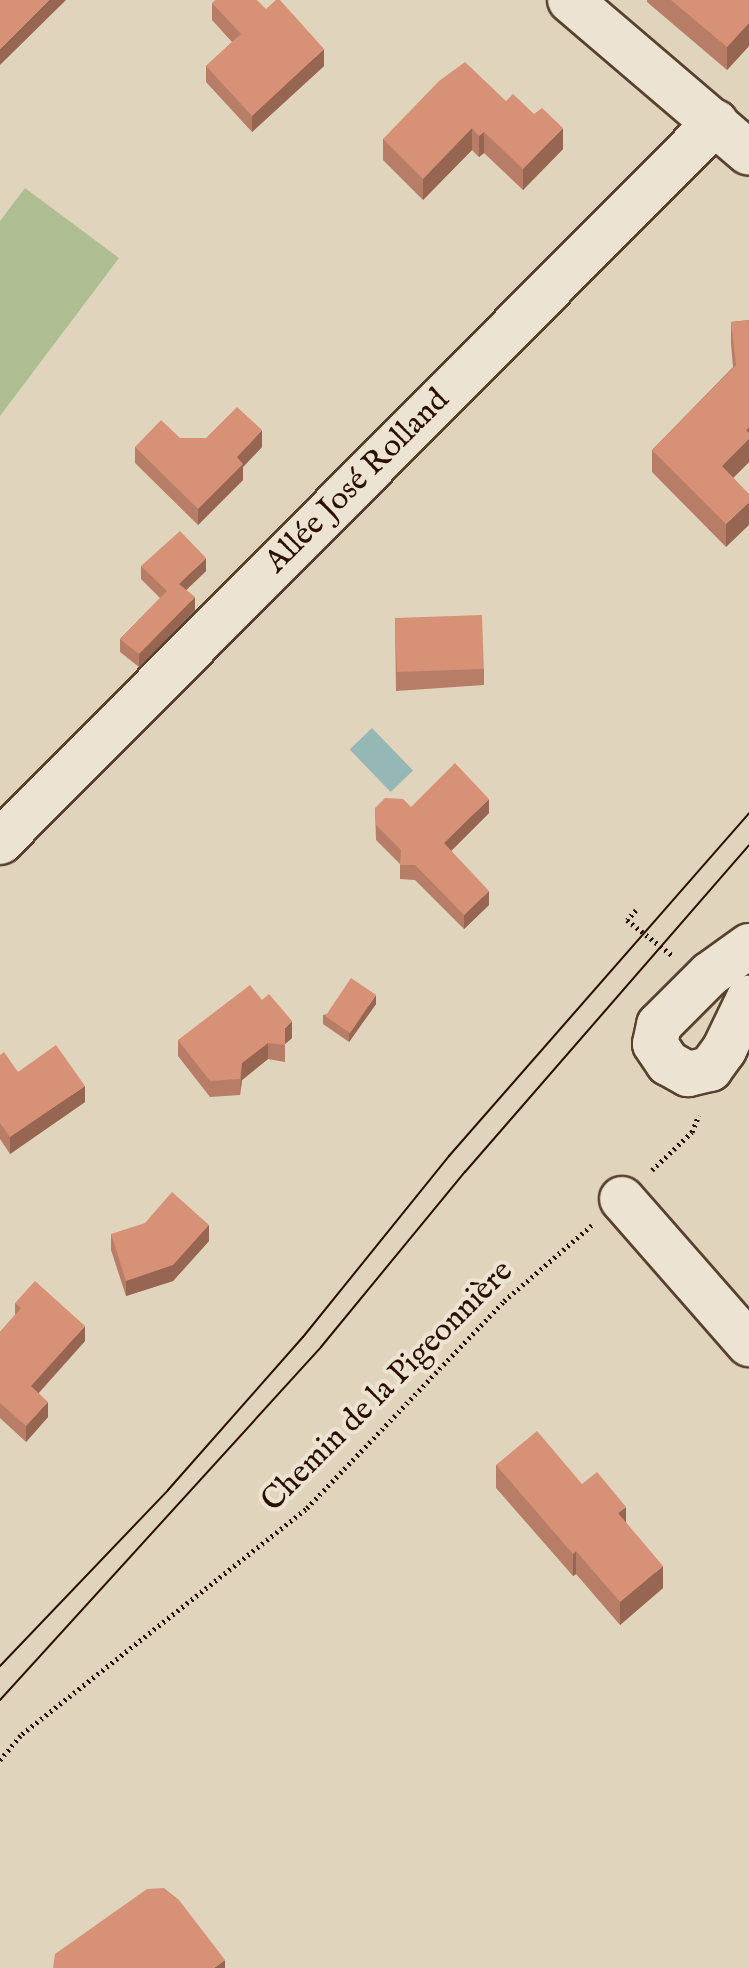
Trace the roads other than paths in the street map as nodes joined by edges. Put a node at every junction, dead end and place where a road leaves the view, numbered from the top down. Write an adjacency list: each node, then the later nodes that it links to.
1 (570, 0): 2 (street)
2 (716, 122): 3 (street); 4 (street, Allée José Rolland)
3 (749, 153)
4 (0, 842)
5 (749, 946): 6 (street)
6 (749, 998)
7 (622, 1199): 8 (street)
8 (749, 1344)

